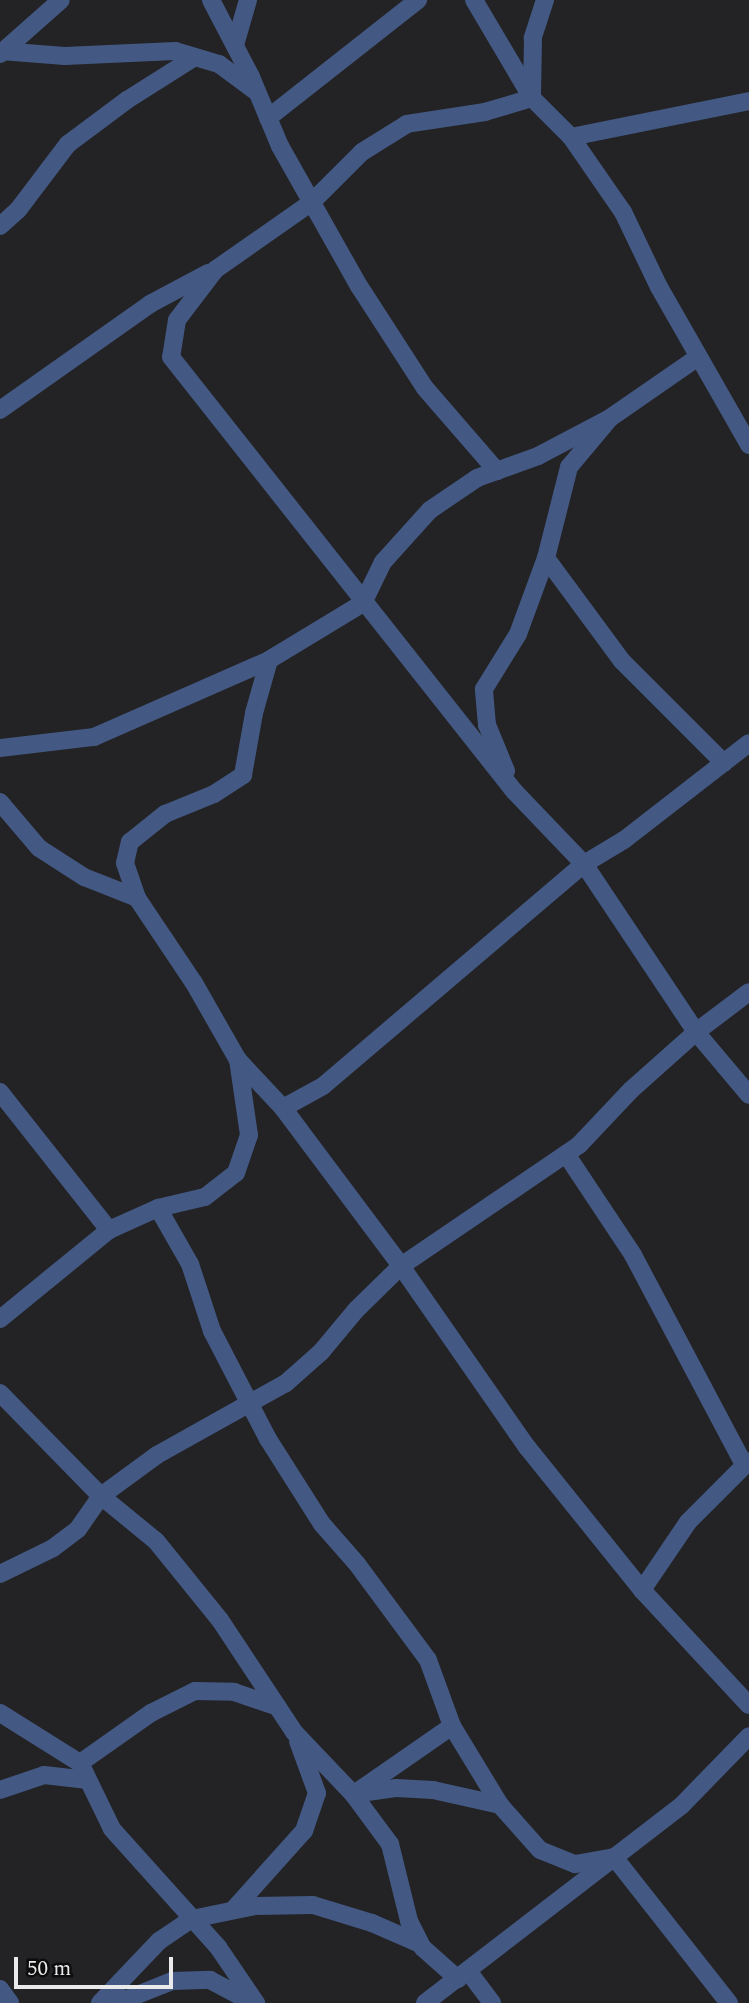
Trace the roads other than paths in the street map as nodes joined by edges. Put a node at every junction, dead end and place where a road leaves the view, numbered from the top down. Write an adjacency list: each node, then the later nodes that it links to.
1 (61, 0): 8 (street)
2 (211, 0): 7 (street)
3 (248, 0): 7 (street)
4 (418, 0): 13 (street)
5 (474, 0): 11 (street)
6 (545, 0): 11 (street)
7 (235, 45): 10 (street)
8 (1, 52): 9 (street)
9 (195, 57): 10 (street); 16 (street)
10 (257, 92): 13 (street)
11 (531, 98): 14 (street); 15 (street)
12 (749, 101): 14 (street)
13 (268, 118): 15 (street)
14 (570, 137): 18 (street)
15 (312, 202): 17 (street); 22 (street)
16 (0, 226)
17 (215, 270): 19 (street); 24 (street)
18 (698, 357): 20 (street); 21 (street)
19 (2, 402)
20 (610, 418): 22 (street); 23 (street)
21 (749, 445)
22 (497, 471): 24 (street)
23 (547, 558): 28 (street); 29 (street)
24 (363, 603): 25 (street); 29 (street)
25 (269, 660): 27 (street); 32 (street)
26 (749, 743): 28 (street)
27 (0, 748)
28 (724, 763): 31 (street)
29 (514, 791): 31 (street)
30 (0, 802): 32 (street)
31 (584, 864): 34 (street); 38 (street)
32 (137, 898): 35 (street)
33 (749, 992): 34 (street)
34 (696, 1032): 37 (street); 39 (street)
35 (238, 1060): 38 (street); 40 (street)
36 (0, 1092): 41 (street)
37 (749, 1095)
38 (283, 1108): 42 (street)
39 (566, 1154): 42 (street); 46 (street)
40 (158, 1209): 41 (street); 45 (street)
41 (109, 1230): 43 (street)
42 (401, 1266): 45 (street); 49 (street)
43 (0, 1319)
44 (0, 1393): 47 (street)
45 (249, 1402): 47 (street); 53 (street)
46 (747, 1463): 49 (street)
47 (101, 1496): 48 (street); 51 (street)
48 (0, 1574)
49 (642, 1590): 50 (street)
50 (749, 1705)
51 (278, 1707): 54 (street); 56 (street)
52 (0, 1713): 56 (street)
53 (452, 1726): 59 (street); 60 (street)
54 (294, 1732): 59 (street); 62 (street)
55 (749, 1737): 61 (street)
56 (80, 1763): 57 (street)
57 (88, 1780): 58 (street); 63 (street)
58 (0, 1790)
59 (353, 1794): 60 (street); 64 (street)
60 (500, 1805): 61 (street)
61 (614, 1857): 65 (street); 73 (street)
62 (233, 1910): 63 (street); 64 (street)
63 (192, 1919): 68 (street); 70 (street)
64 (420, 1944): 65 (street)
65 (463, 1975): 71 (street); 72 (street)
66 (0, 1989): 67 (street)
67 (10, 2003)
68 (100, 2003)
69 (117, 2003): 70 (street)
70 (254, 2003)
71 (425, 2003)
72 (492, 2003)
73 (729, 2003)

